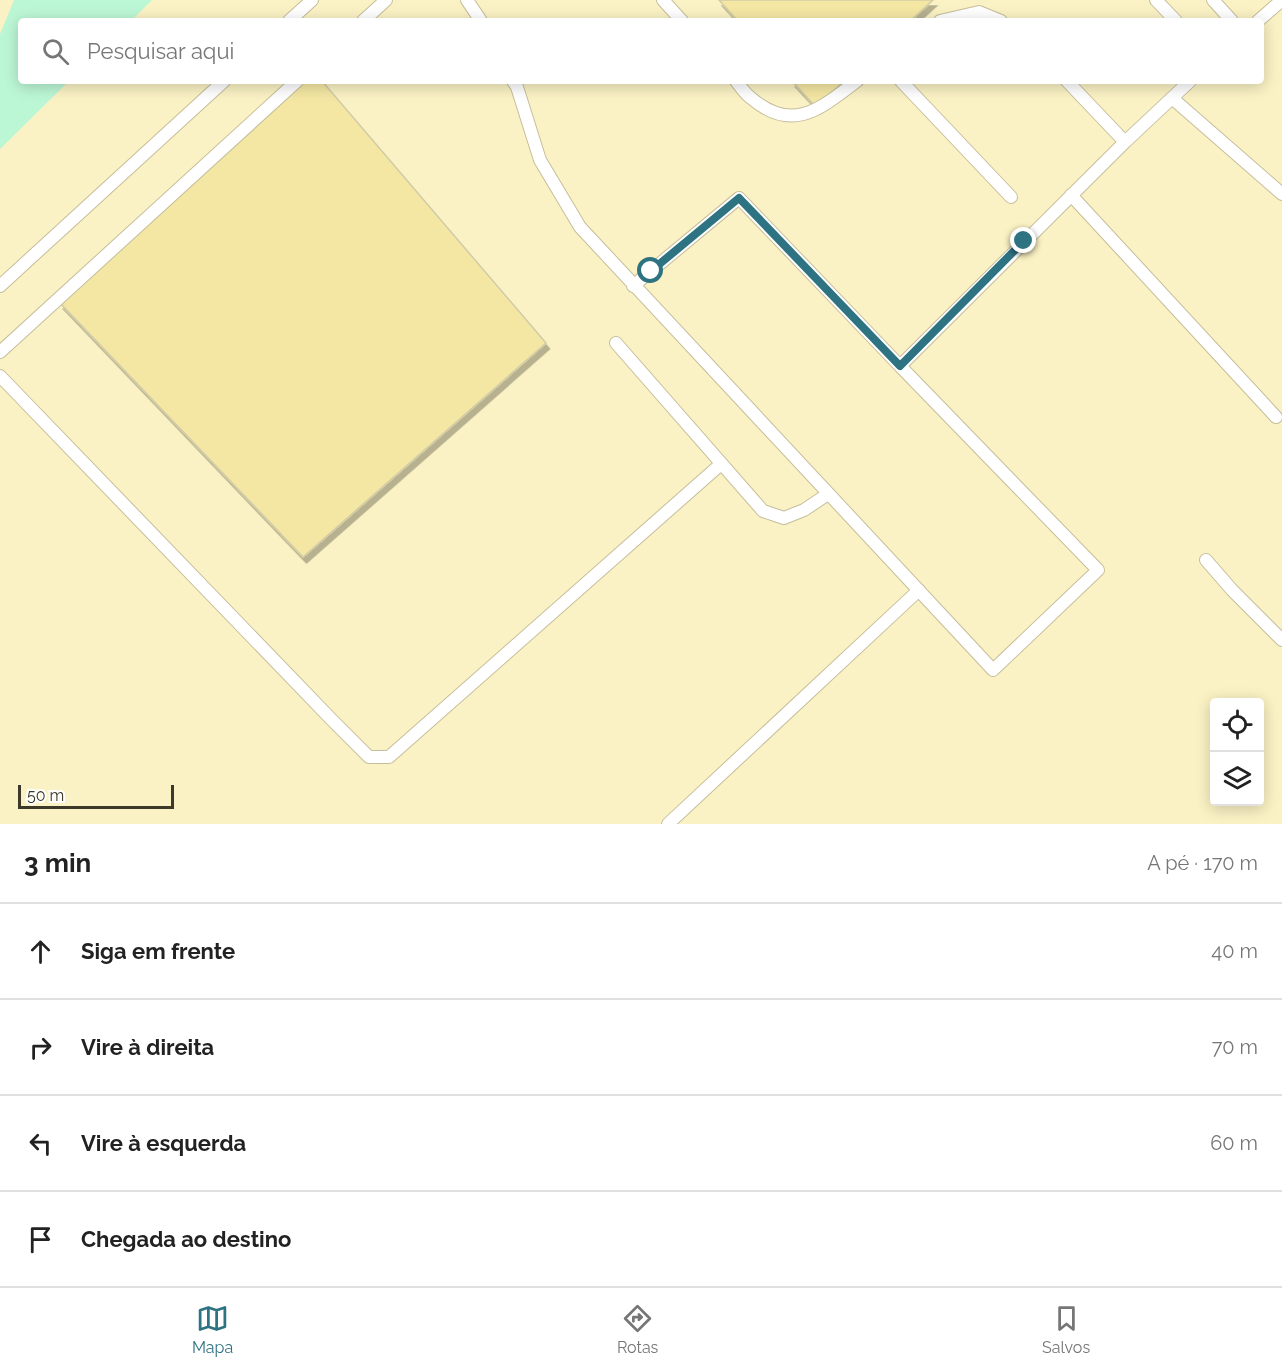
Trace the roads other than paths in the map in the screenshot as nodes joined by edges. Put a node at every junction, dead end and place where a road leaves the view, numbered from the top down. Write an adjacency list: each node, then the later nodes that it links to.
1 (312, 0): 8 (lane)
2 (386, 0): 9 (lane)
3 (467, 0): 10 (lane)
4 (663, 0): 11 (lane)
5 (1156, 0): 14 (lane)
6 (1214, 0): 15 (lane)
7 (1282, 0): 16 (lane)
8 (292, 18)
9 (366, 18)
10 (479, 18)
11 (679, 18)
12 (953, 18): 13 (lane)
13 (994, 18)
14 (1173, 18)
15 (1229, 18)
16 (1261, 18)
17 (221, 84): 30 (lane)
18 (294, 84): 33 (lane)
19 (515, 84): 31 (lane)
20 (738, 84): 21 (lane)
21 (853, 84)
22 (905, 84): 29 (lane)
23 (1070, 84): 26 (lane)
24 (1187, 84): 25 (lane)
25 (1172, 98): 26 (lane); 27 (lane)
26 (1125, 142): 28 (lane)
27 (1282, 194)
28 (1071, 195): 34 (lane); 36 (lane)
29 (1011, 197)
30 (0, 286)
31 (633, 286): 34 (lane); 38 (lane)
32 (616, 343): 37 (lane)
33 (0, 351)
34 (900, 366): 40 (lane)
35 (0, 376): 37 (lane)
36 (1276, 417)
37 (721, 464): 38 (lane)
38 (828, 494): 40 (lane)
39 (1206, 560): 41 (lane)
40 (919, 590): 42 (lane)
41 (1282, 640)
42 (668, 824)

